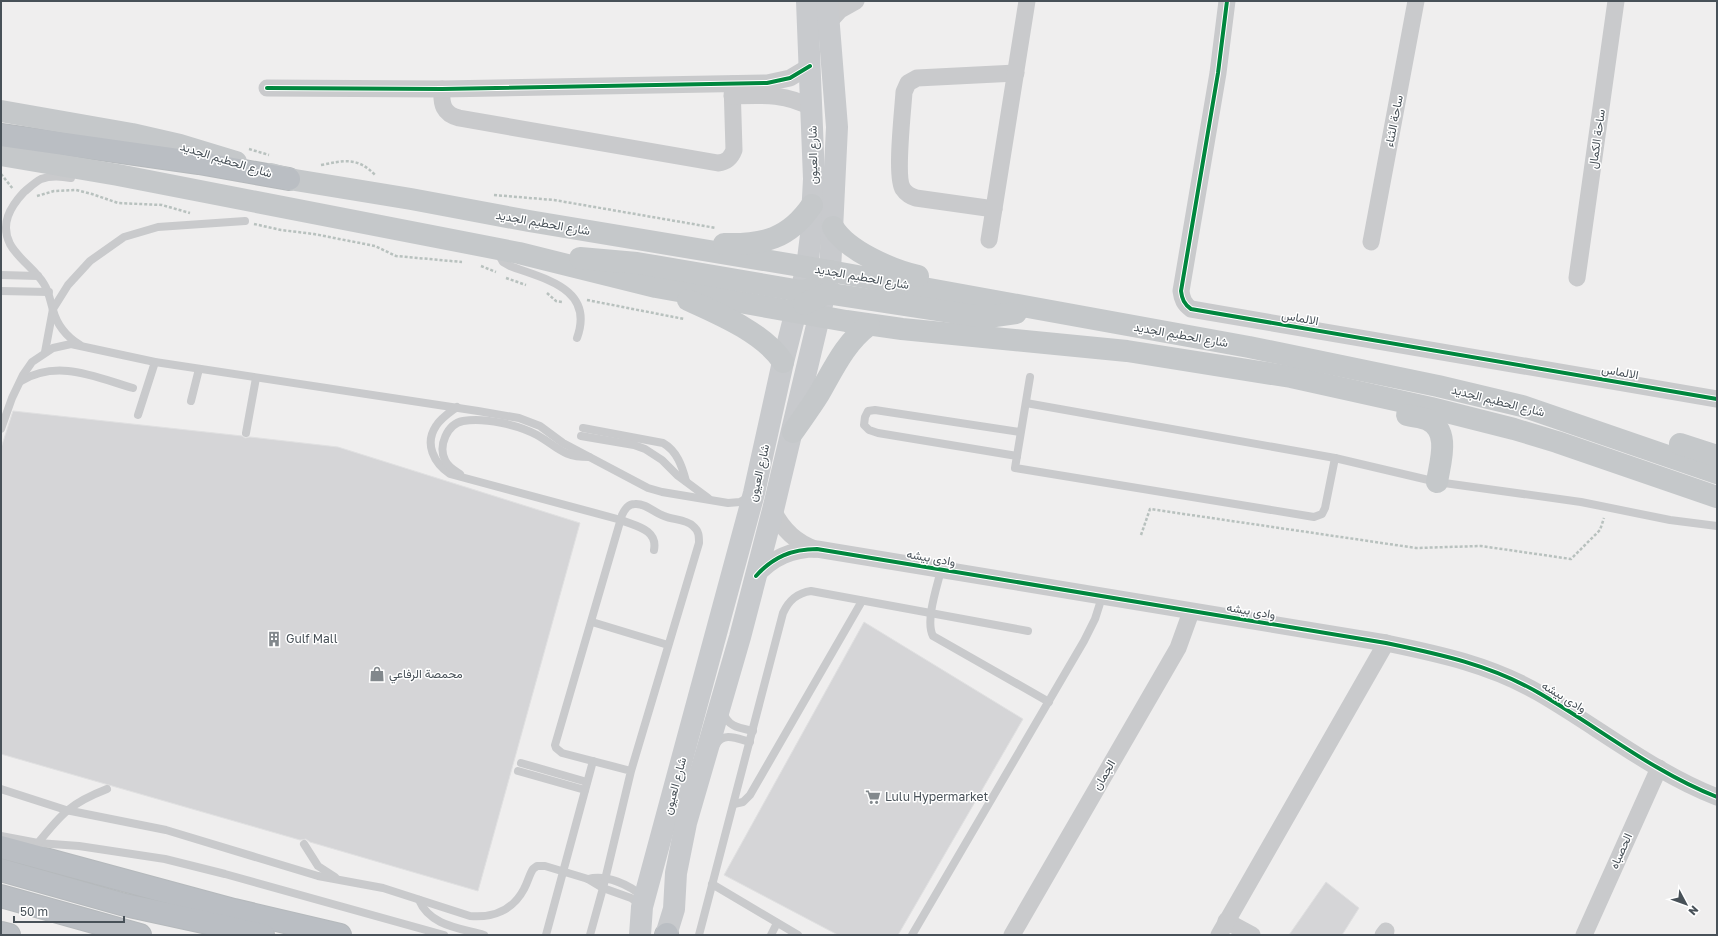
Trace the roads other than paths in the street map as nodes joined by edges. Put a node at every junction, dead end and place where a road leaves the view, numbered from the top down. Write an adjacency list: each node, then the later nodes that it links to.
1 (807, 1): 8 (main road, شارع العيون)
2 (856, 1): 7 (street)
3 (1027, 1): 9 (street)
4 (1227, 1): 55 (street, الالماس)
5 (1416, 1): 25 (street, ساحة الثناء)
6 (1616, 1): 33 (street, ساحة الكمال)
7 (828, 11): 23 (main road, شارع العيون)
8 (810, 66): 12 (street); 14 (main road, شارع العيون)
9 (1016, 73): 21 (street); 21 (street)
10 (267, 88): 11 (street)
11 (442, 89): 13 (street); 13 (street)
12 (767, 89): 13 (street); 14 (street)
13 (732, 90)
14 (812, 108): 20 (main road, شارع العيون)
15 (1, 112): 18 (main road, شارع الحطيم الجديد)
16 (1, 135): 18 (highway)
17 (1, 155): 27 (main road, شارع الحطيم الجديد)
18 (289, 179): 26 (main road, شارع الحطيم الجديد)
19 (83, 180): 32 (lane)
20 (812, 205): 26 (main road); 29 (main road, شارع العيون)
21 (994, 210): 24 (street)
22 (245, 221): 41 (lane)
23 (833, 227): 30 (main road, شارع العيون); 38 (main road)
24 (989, 240)
25 (1371, 242)
26 (678, 246): 29 (main road, شارع الحطيم الجديد)
27 (497, 248): 28 (main road, شارع الحطيم الجديد); 44 (lane)
28 (519, 252): 34 (main road, شارع الحطيم الجديد); 39 (main road)
29 (807, 267): 30 (main road, شارع الحطيم الجديد); 39 (main road, شارع العيون)
30 (830, 271): 37 (main road, شارع العيون); 38 (main road, شارع الحطيم الجديد); 39 (main road)
31 (1, 275): 32 (lane)
32 (38, 276): 36 (lane)
33 (1577, 278)
34 (656, 287): 39 (main road, شارع الحطيم الجديد); 48 (main road)
35 (1, 291): 36 (lane)
36 (48, 292): 41 (lane)
37 (825, 294): 39 (main road); 40 (main road); 42 (main road, شارع العيون)
38 (961, 295): 40 (main road, شارع الحطيم الجديد)
39 (798, 301): 42 (main road, شارع الحطيم الجديد); 48 (main road, شارع العيون)
40 (1032, 308): 60 (main road, شارع الحطيم الجديد)
41 (53, 309): 45 (lane); 46 (lane)
42 (820, 316): 43 (main road, شارع الحطيم الجديد); 62 (main road, شارع العيون)
43 (869, 325): 51 (main road, شارع الحطيم الجديد); 62 (main road)
44 (577, 338)
45 (81, 346): 46 (lane); 47 (lane)
46 (44, 352): 53 (lane)
47 (155, 362): 49 (lane); 59 (lane)
48 (782, 362): 73 (main road, شارع العيون)
49 (199, 369): 52 (lane); 56 (lane)
50 (1030, 377): 57 (lane)
51 (1291, 377): 72 (main road); 74 (main road, شارع الحطيم الجديد)
52 (256, 378): 58 (lane); 64 (lane)
53 (20, 381): 54 (lane); 61 (lane)
54 (133, 388)
55 (1717, 399)
56 (191, 402)
57 (1026, 403): 63 (lane); 68 (lane)
58 (457, 407): 67 (lane); 70 (lane)
59 (138, 415)
60 (1564, 419): 66 (main road); 69 (main road, شارع الحطيم الجديد)
61 (1, 429)
62 (793, 432): 76 (main road, شارع العيون)
63 (1020, 432): 65 (lane); 65 (lane)
64 (246, 433)
65 (1017, 456): 68 (lane)
66 (1717, 456)
67 (590, 457): 70 (lane); 75 (lane)
68 (1335, 458): 72 (lane)
69 (1717, 473)
70 (466, 478): 77 (lane)
71 (686, 481): 71 (lane); 75 (lane)
72 (1437, 482): 78 (lane)
73 (754, 493): 75 (lane); 119 (main road, شارع العيون)
74 (1712, 497)
75 (712, 500)
76 (773, 510): 79 (street, وادى بيشه); 82 (main road, شارع العيون)
77 (621, 520): 80 (lane); 87 (lane); 90 (lane)
78 (1717, 526)
79 (817, 549): 81 (street, وادى بيشه); 82 (street, وادى بيشه)
80 (654, 550)
81 (941, 570): 83 (street, وادى بيشه); 86 (lane)
82 (756, 576): 91 (main road, شارع العيون)
83 (1102, 597): 85 (street, وادى بيشه); 92 (lane)
84 (862, 600): 86 (lane); 93 (lane); 104 (lane)
85 (1191, 612): 89 (street, وادى بيشه); 137 (street, الجمان)
86 (931, 614): 88 (lane); 92 (lane)
87 (592, 622): 90 (lane); 95 (lane)
88 (1028, 631)
89 (1386, 643): 97 (street, وادى بيشه); 121 (street)
90 (668, 644): 98 (lane)
91 (723, 697): 93 (lane); 102 (main road, شارع العيون)
92 (1049, 702): 136 (lane)
93 (753, 731): 94 (lane)
94 (750, 742): 102 (lane); 104 (lane)
95 (593, 761): 98 (lane); 99 (lane)
96 (519, 767): 99 (lane)
97 (1659, 768): 103 (street, وادى بيشه); 139 (street, الحصباه)
98 (631, 771): 113 (lane)
99 (586, 786): 111 (lane)
100 (107, 788): 105 (lane)
101 (1, 789): 105 (lane)
102 (696, 792): 132 (main road, شارع العيون)
103 (1717, 797)
104 (734, 804): 115 (lane)
105 (66, 810): 107 (lane); 114 (lane)
106 (1, 836): 107 (lane)
107 (38, 842): 127 (lane)
108 (304, 844): 114 (lane)
109 (1, 847): 126 (highway)
110 (1, 870): 125 (highway)
111 (563, 871): 112 (lane); 118 (lane); 129 (lane)
112 (588, 879): 113 (lane); 116 (lane)
113 (606, 879): 116 (lane); 119 (lane)
114 (350, 883): 118 (lane)
115 (712, 884): 120 (lane); 133 (lane)
116 (603, 888): 119 (lane); 130 (lane)
117 (1, 896): 124 (highway)
118 (419, 900): 128 (lane)
119 (644, 903): 131 (main road, شارع العيون)
120 (777, 923): 134 (lane); 135 (lane)
121 (1222, 928): 138 (street)
122 (1, 933): 123 (highway)
123 (9, 935)
124 (140, 935)
125 (263, 935)
126 (340, 935)
127 (444, 935)
128 (484, 935)
129 (546, 935)
130 (590, 935)
131 (640, 935)
132 (667, 935)
133 (699, 935)
134 (771, 935)
135 (798, 935)
136 (912, 935)
137 (1012, 935)
138 (1252, 935)
139 (1584, 935)

